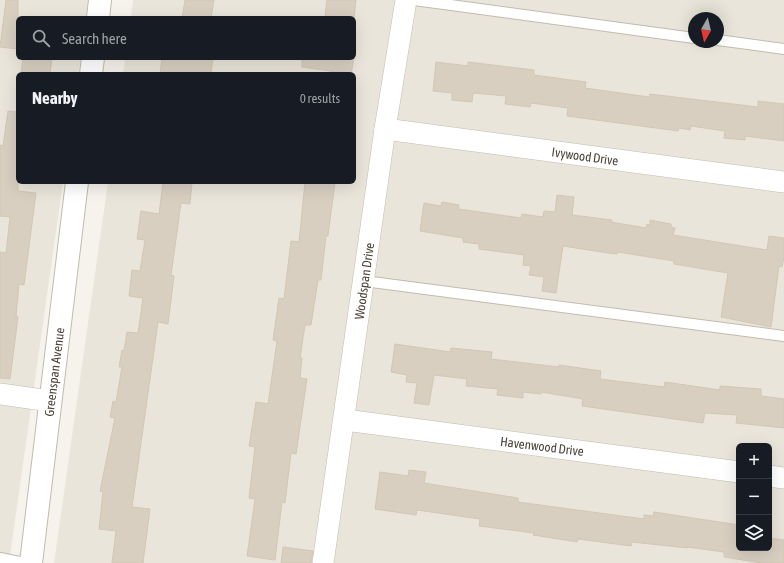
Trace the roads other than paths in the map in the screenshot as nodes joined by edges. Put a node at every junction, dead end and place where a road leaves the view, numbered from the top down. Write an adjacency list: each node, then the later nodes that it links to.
1 (100, 0): 4 (street)
2 (406, 0): 10 (street, Woodspan Drive)
3 (414, 0): 5 (lane)
4 (98, 16)
5 (688, 37)
6 (724, 41): 7 (lane)
7 (784, 48)
8 (93, 60): 9 (street)
9 (91, 72)
10 (385, 129): 11 (street, Ivywood Drive); 13 (street, Woodspan Drive)
11 (784, 182)
12 (77, 184): 16 (street, Greenspan Avenue)
13 (364, 281): 14 (lane); 17 (street, Woodspan Drive)
14 (784, 336)
15 (0, 394): 16 (street)
16 (50, 401): 23 (street, Greenspan Avenue)
17 (345, 420): 18 (street, Havenwood Drive); 24 (street, Woodspan Drive)
18 (736, 472)
19 (772, 476): 20 (street)
20 (784, 478)
21 (0, 558): 22 (lane)
22 (25, 563)
23 (31, 563)
24 (323, 563)

